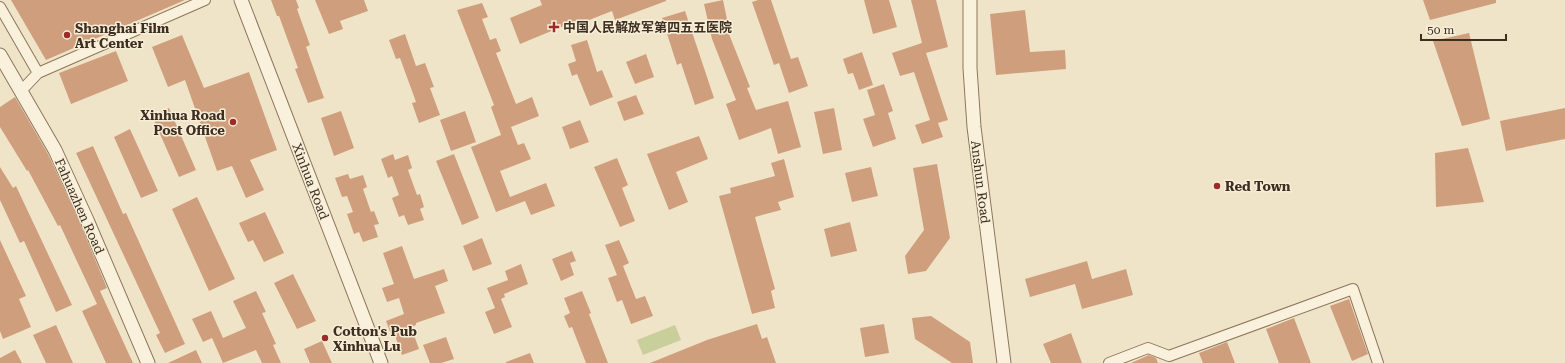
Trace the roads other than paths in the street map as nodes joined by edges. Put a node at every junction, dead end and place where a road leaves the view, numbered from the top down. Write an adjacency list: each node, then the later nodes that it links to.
1 (205, 0): 6 (street)
2 (241, 0): 9 (street, Xinhua Road)
3 (970, 0): 10 (street, Anshun Road)
4 (0, 7): 6 (street)
5 (0, 55): 7 (street, Fahuazhen Road)
6 (38, 73): 7 (street)
7 (21, 91): 8 (street, Fahuazhen Road)
8 (148, 363)
9 (380, 363)
10 (1004, 363)
11 (1109, 363): 12 (street)
12 (1378, 363)

